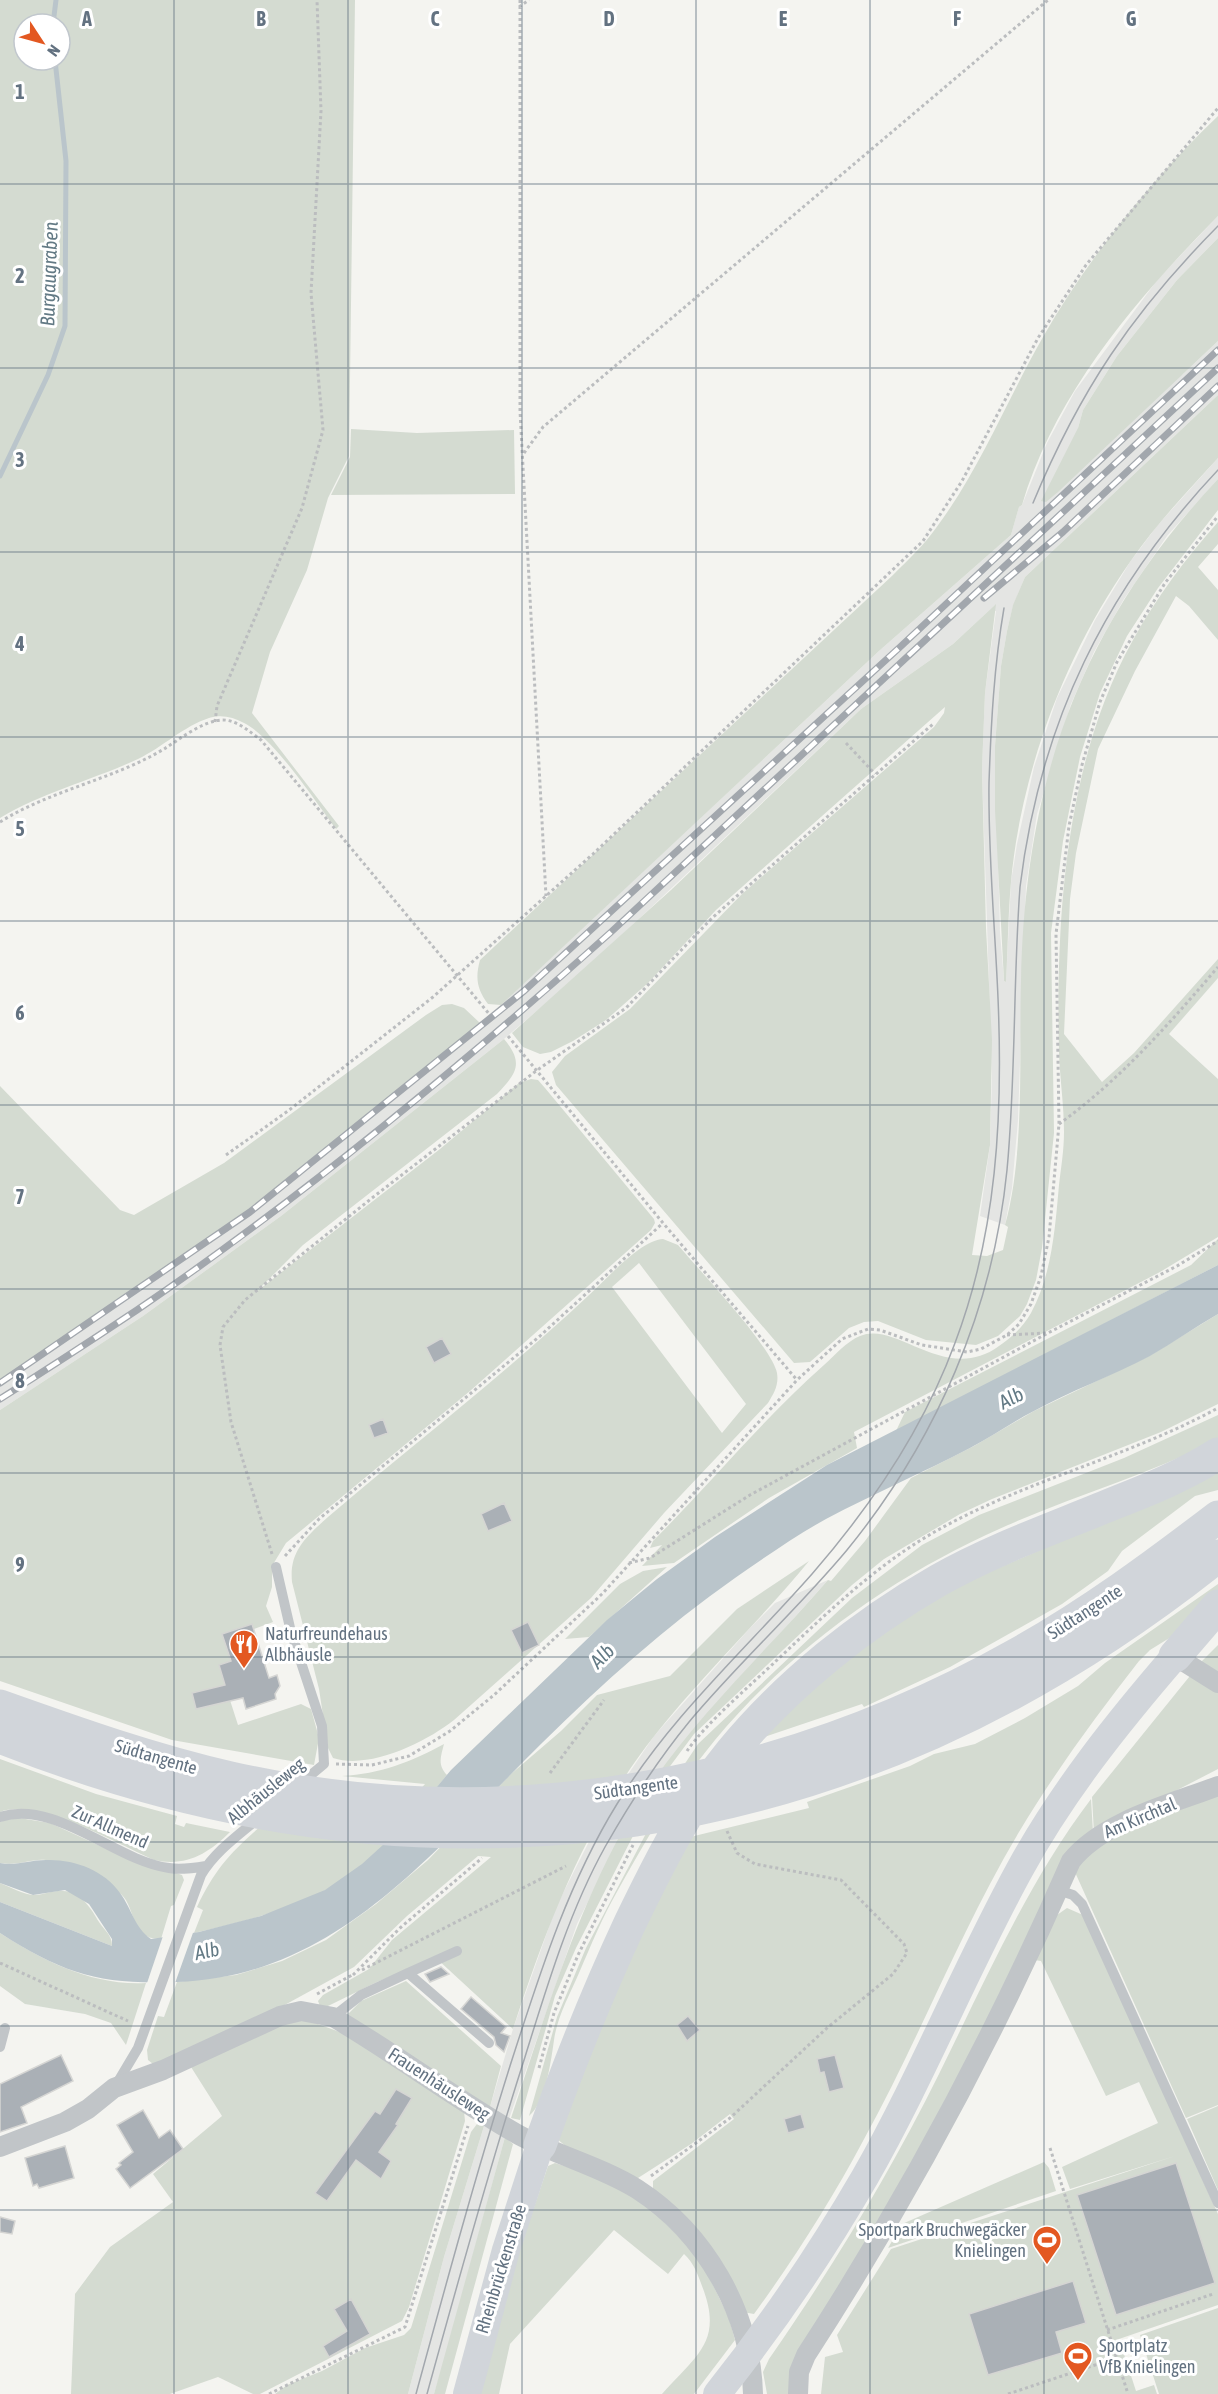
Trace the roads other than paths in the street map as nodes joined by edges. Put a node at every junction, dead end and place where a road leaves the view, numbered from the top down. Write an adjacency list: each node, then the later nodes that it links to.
1 (1218, 1454): 22 (highway)
2 (1218, 1517): 10 (highway, Südtangente)
3 (1218, 1557): 10 (highway, Südtangente)
4 (276, 1567): 13 (lane, Albhäusleweg)
5 (1218, 1606): 6 (highway)
6 (1175, 1656): 7 (street); 25 (main road)
7 (1218, 1683)
8 (0, 1706): 10 (highway, Südtangente)
9 (0, 1737): 10 (highway, Südtangente)
10 (780, 1774)
11 (1218, 1786): 14 (street, Am Kirchtal)
12 (0, 1817): 13 (lane, Zur Allmend)
13 (206, 1866): 21 (lane, Albhäusleweg)
14 (1058, 1890): 24 (lane); 29 (street)
15 (457, 1951): 16 (lane)
16 (408, 1973): 17 (lane); 19 (lane)
17 (333, 2017): 21 (street, Frauenhäusleweg); 22 (street, Frauenhäusleweg)
18 (5, 2028): 20 (lane)
19 (489, 2043)
20 (0, 2047)
21 (114, 2088): 23 (street, Frauenhäusleweg)
22 (540, 2145): 25 (street, Frauenhäusleweg); 26 (main road, Rheinbrückenstraße)
23 (0, 2147)
24 (1218, 2203)
25 (749, 2354): 27 (main road); 28 (street, Frauenhäusleweg)
26 (467, 2394)
27 (717, 2394)
28 (753, 2394)
29 (798, 2394)

